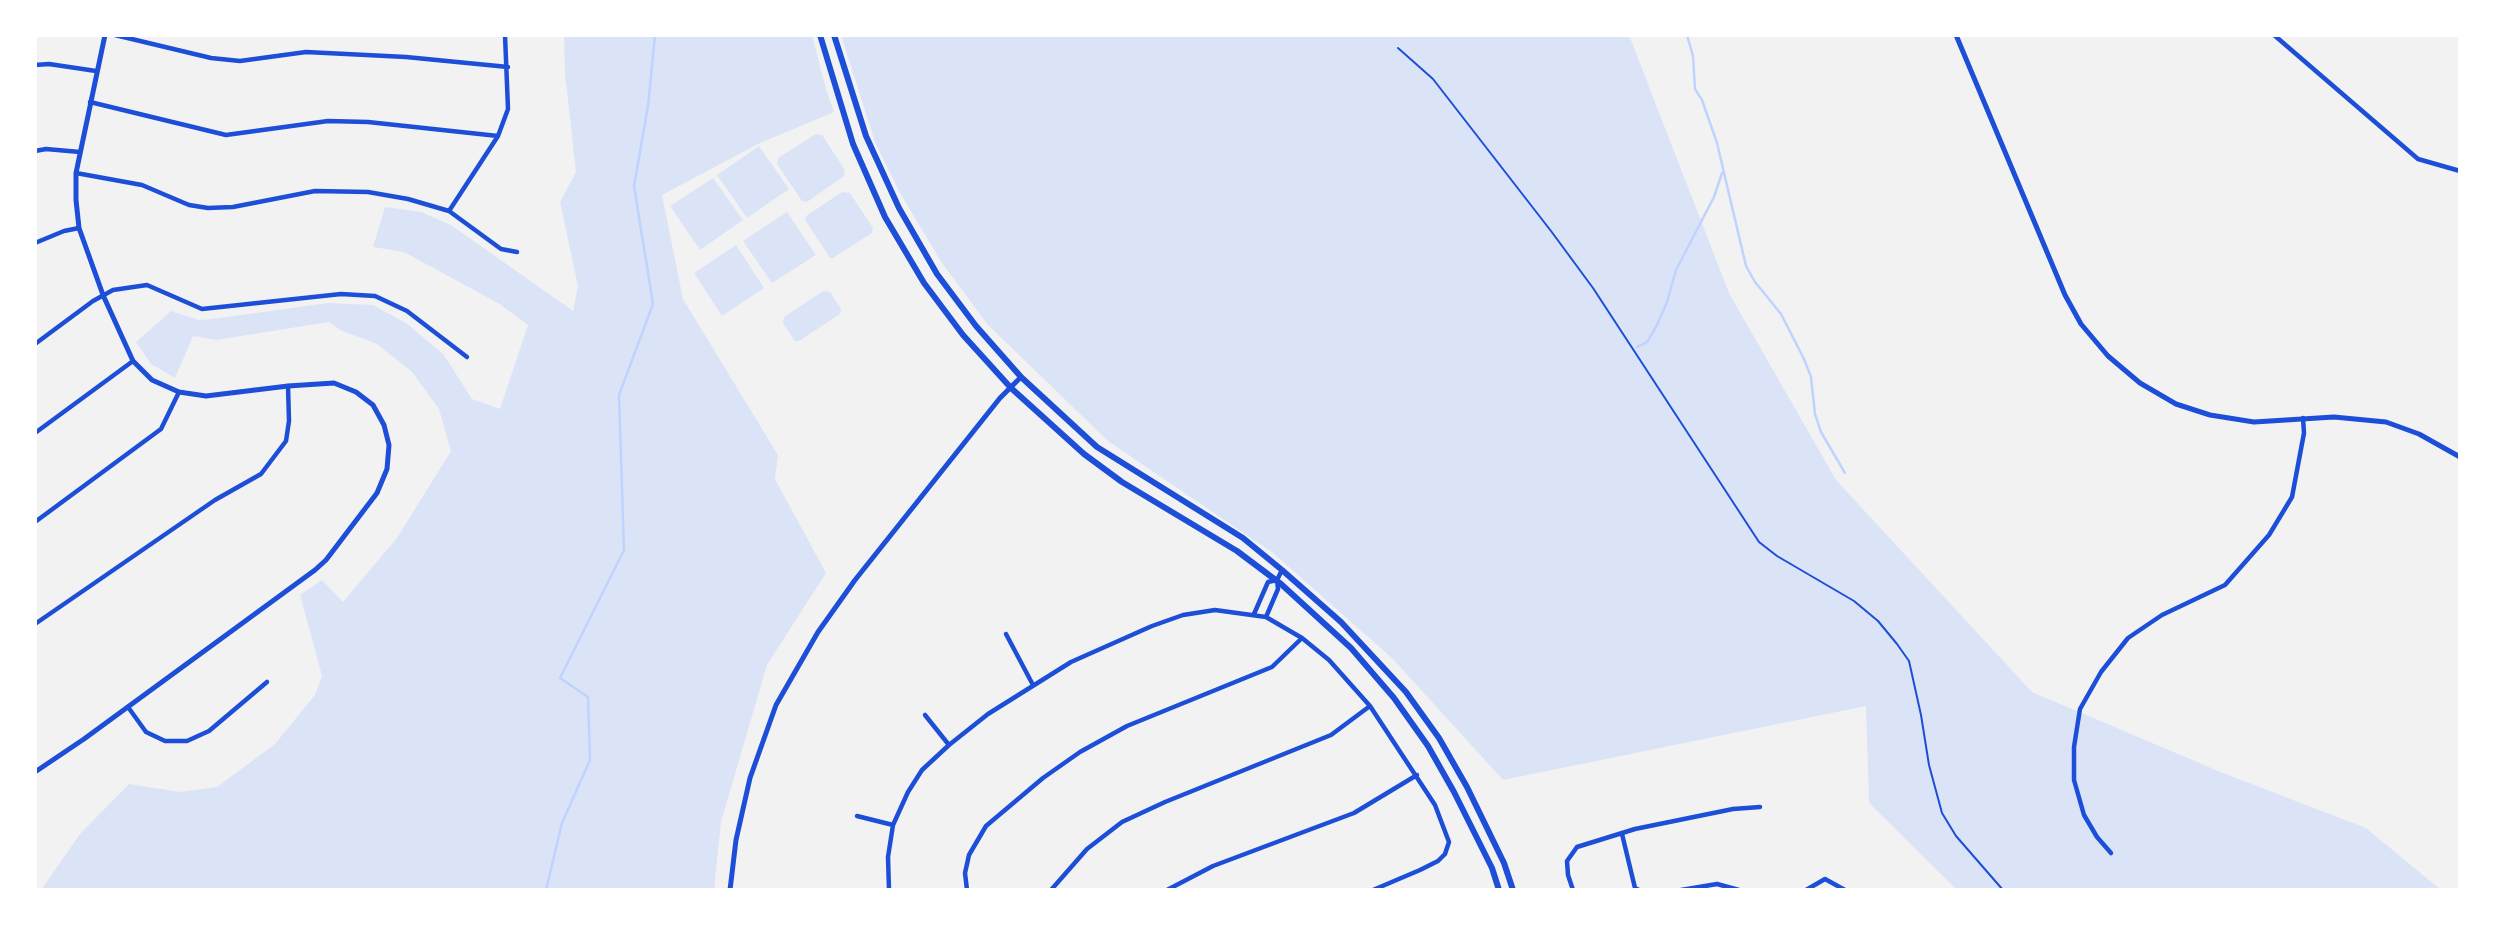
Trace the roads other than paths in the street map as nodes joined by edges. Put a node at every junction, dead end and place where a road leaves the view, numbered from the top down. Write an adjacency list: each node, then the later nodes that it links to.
1 (105, 35): 10 (street)
2 (115, 35): 9 (street)
3 (505, 35): 9 (street)
4 (820, 35): 27 (main road)
5 (834, 35): 25 (main road)
6 (1956, 35): 29 (street)
7 (2274, 35): 15 (street)
8 (35, 65): 10 (street)
9 (508, 67): 12 (street)
10 (96, 71): 11 (street)
11 (90, 102): 12 (street); 14 (street)
12 (498, 136): 17 (street)
13 (35, 151): 14 (street)
14 (80, 152): 16 (street)
15 (2460, 171)
16 (76, 173): 17 (street); 18 (street)
17 (449, 211): 20 (street)
18 (79, 228): 19 (street); 21 (street)
19 (35, 243)
20 (517, 252)
21 (103, 295): 22 (street); 23 (street); 24 (street)
22 (35, 344)
23 (467, 357)
24 (133, 361): 28 (street); 30 (street)
25 (1021, 377): 27 (street); 33 (main road)
26 (288, 386): 28 (street); 36 (street); 42 (street)
27 (1011, 388): 34 (main road); 52 (street)
28 (179, 392): 32 (street)
29 (2303, 418): 31 (street); 51 (street)
30 (35, 433)
31 (2460, 457)
32 (35, 522)
33 (1282, 570): 34 (street); 59 (main road)
34 (1277, 580): 35 (street); 35 (street); 58 (main road)
35 (1260, 616): 38 (street); 40 (street)
36 (35, 624)
37 (1006, 634): 40 (street)
38 (1302, 638): 41 (street); 54 (street)
39 (267, 682): 42 (street)
40 (1033, 685): 44 (street)
41 (1370, 706): 46 (street); 55 (street)
42 (128, 707): 45 (street)
43 (925, 715): 44 (street)
44 (949, 745): 49 (street)
45 (35, 772)
46 (1417, 775): 56 (street); 57 (street)
47 (1760, 807): 50 (street)
48 (857, 816): 49 (street)
49 (893, 825): 53 (street)
50 (1622, 834): 60 (street); 61 (street)
51 (2111, 853)
52 (730, 890)
53 (889, 890)
54 (967, 890)
55 (1051, 890)
56 (1167, 890)
57 (1373, 890)
58 (1499, 890)
59 (1513, 890)
60 (1573, 890)
61 (1639, 890)
62 (1681, 890): 63 (street)
63 (1739, 890)
64 (1806, 890): 65 (street)
65 (1845, 890)

